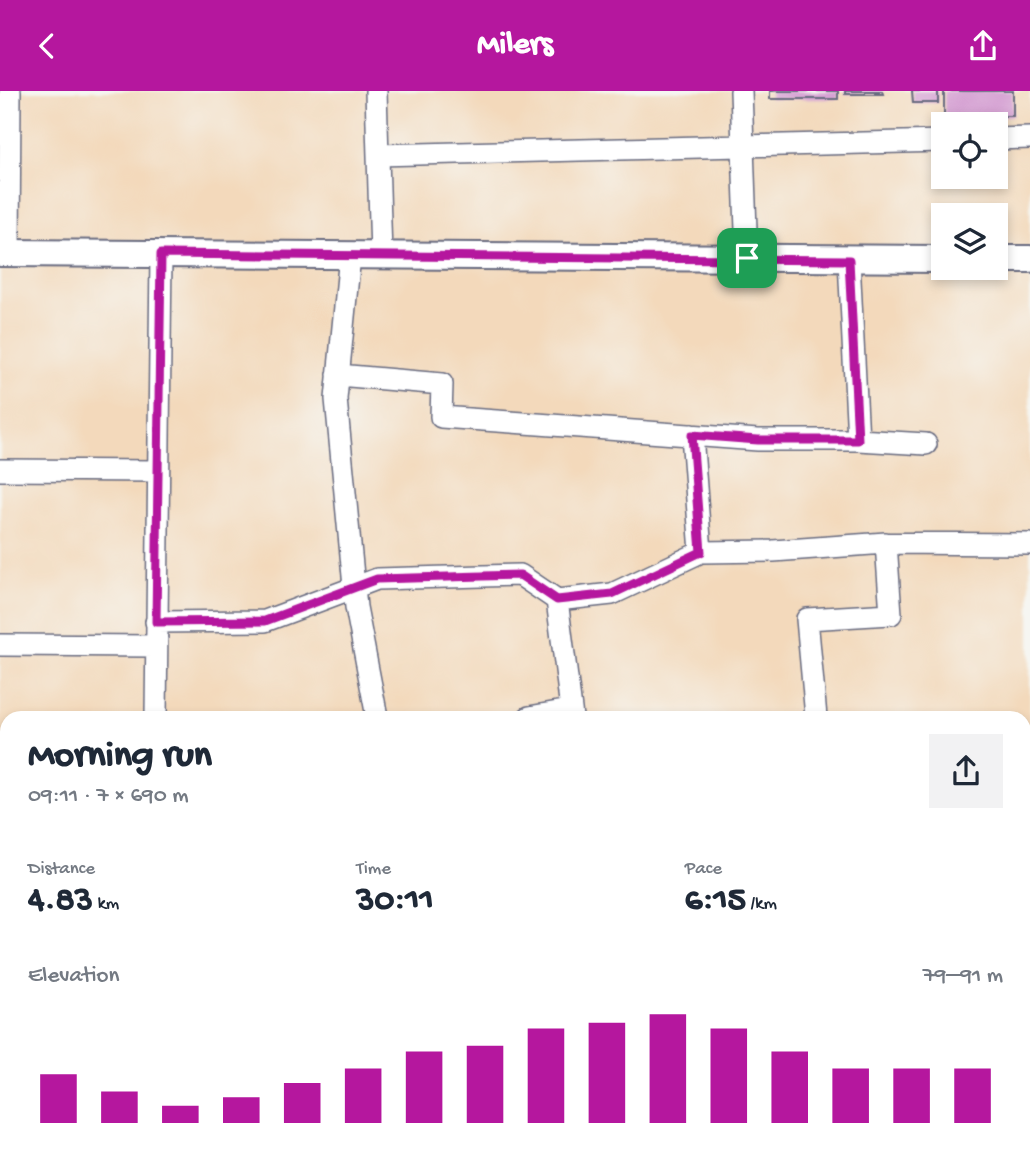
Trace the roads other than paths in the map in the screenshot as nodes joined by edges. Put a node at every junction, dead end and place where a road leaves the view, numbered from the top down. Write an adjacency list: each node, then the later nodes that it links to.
1 (10, 91): 9 (street)
2 (376, 91): 8 (street)
3 (741, 91): 7 (street)
4 (1030, 138): 5 (street)
5 (1008, 139)
6 (931, 141): 7 (street)
7 (743, 148): 8 (street); 13 (street)
8 (378, 155): 12 (street)
9 (4, 253): 10 (street)
10 (161, 254): 11 (street); 23 (street)
11 (350, 255): 12 (street); 18 (street)
12 (382, 255): 13 (street)
13 (747, 258): 17 (street)
14 (1030, 258): 16 (street)
15 (931, 259): 17 (street)
16 (1008, 259)
17 (849, 260): 20 (street)
18 (338, 375): 19 (street); 27 (street)
19 (692, 435): 20 (street); 26 (street)
20 (858, 440): 21 (street)
21 (926, 444)
22 (0, 470): 23 (street)
23 (158, 471): 29 (street)
24 (886, 543): 25 (street); 26 (street); 35 (street)
25 (1030, 544)
26 (701, 552): 28 (street)
27 (354, 586): 28 (street); 29 (street); 33 (street)
28 (557, 600): 34 (street)
29 (156, 622): 31 (street)
30 (0, 645): 31 (street)
31 (155, 646): 32 (street)
32 (156, 711)
33 (376, 711)
34 (571, 711)
35 (815, 711)

